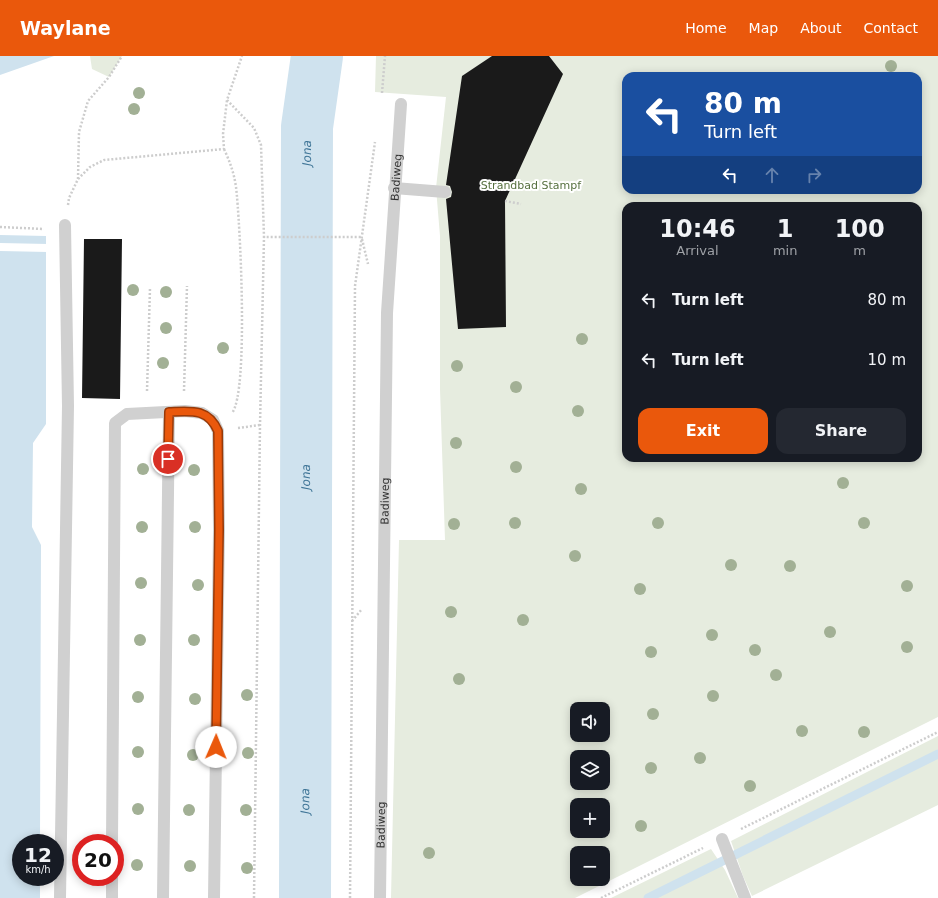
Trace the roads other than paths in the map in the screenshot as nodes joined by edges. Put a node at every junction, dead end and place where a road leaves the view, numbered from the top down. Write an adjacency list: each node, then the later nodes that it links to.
1 (401, 104): 2 (lane, Badiweg)
2 (394, 188): 3 (lane); 13 (lane, Badiweg)
3 (445, 192)
4 (65, 225): 9 (lane)
5 (169, 412): 6 (lane); 11 (lane); 12 (lane)
6 (112, 834)
7 (723, 844): 14 (lane)
8 (112, 886): 10 (lane)
9 (60, 898)
10 (112, 898)
11 (163, 898)
12 (214, 898)
13 (380, 898)
14 (745, 898)

